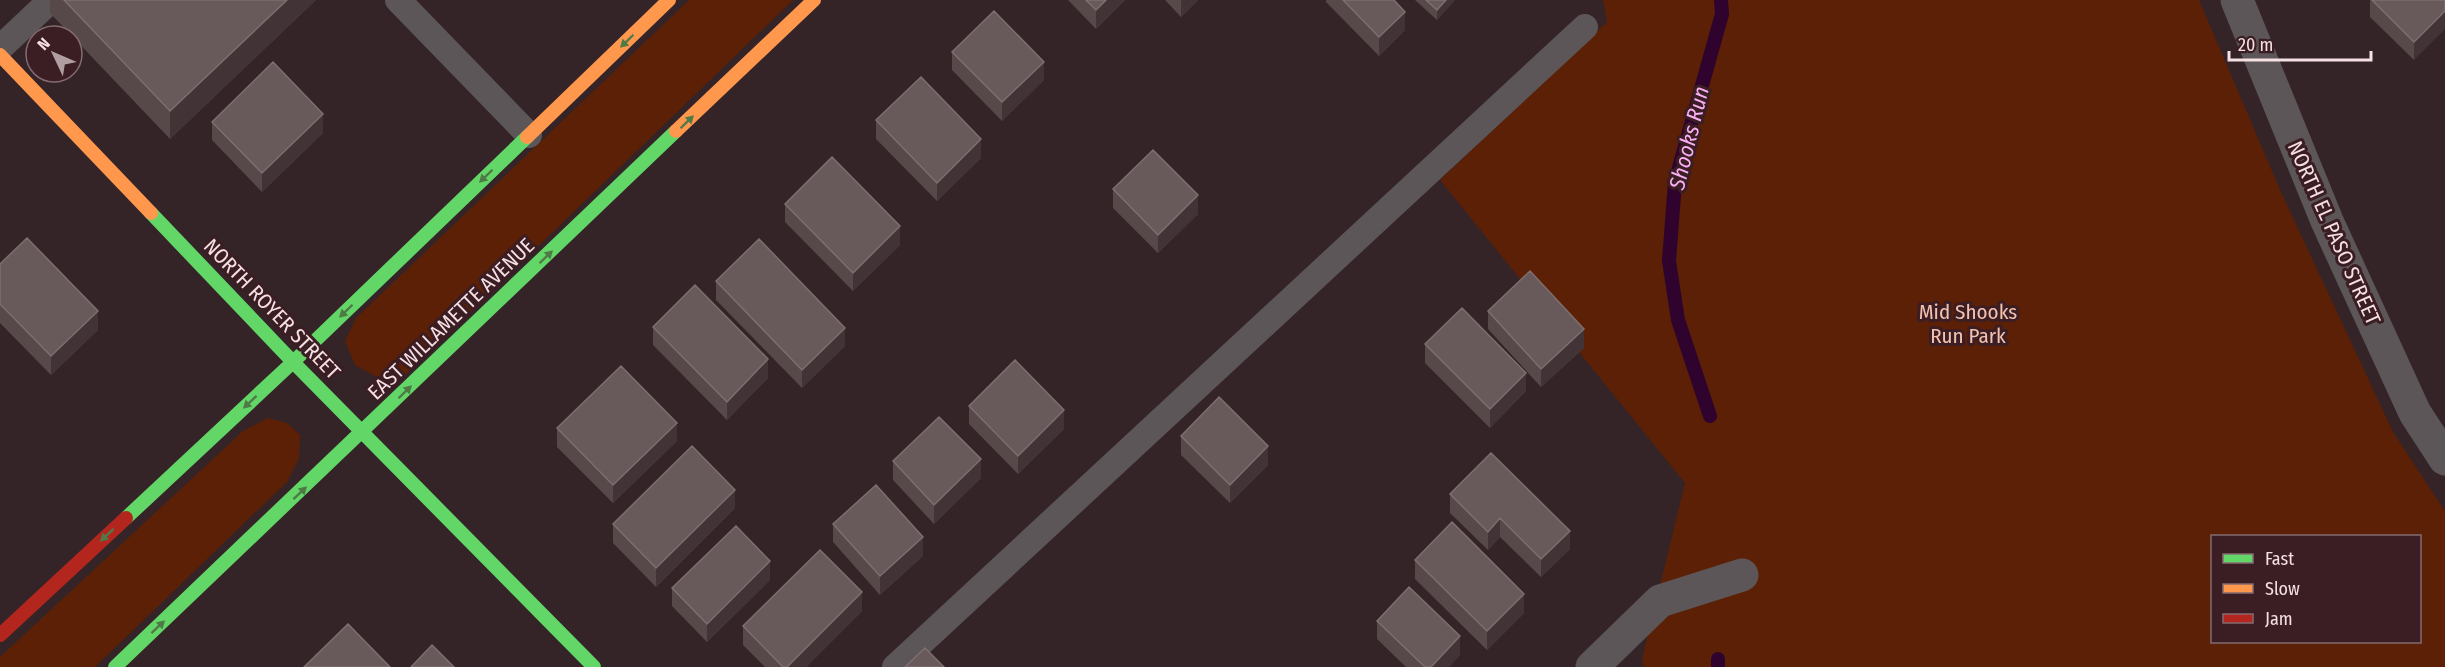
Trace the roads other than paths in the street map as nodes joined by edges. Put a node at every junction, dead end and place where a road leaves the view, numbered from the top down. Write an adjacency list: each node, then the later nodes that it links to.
1 (51, 0): 7 (lane)
2 (398, 0): 9 (lane)
3 (669, 0): 9 (street, one-way to 9)
4 (814, 0): 11 (street, EAST WILLAMETTE AVENUE, one-way to 4)
5 (2238, 0): 12 (street, NORTH EL PASO STREET)
6 (1585, 27): 17 (lane)
7 (0, 48)
8 (0, 55): 10 (street, NORTH ROYER STREET)
9 (529, 135): 10 (street, one-way to 10)
10 (293, 362): 11 (street, NORTH ROYER STREET); 14 (street, one-way to 14)
11 (363, 433): 15 (street, EAST WILLAMETTE AVENUE, one-way to 11); 16 (street, NORTH ROYER STREET)
12 (2445, 459)
13 (1742, 575): 18 (street)
14 (0, 635)
15 (115, 667)
16 (594, 667)
17 (896, 667)
18 (1592, 667)

